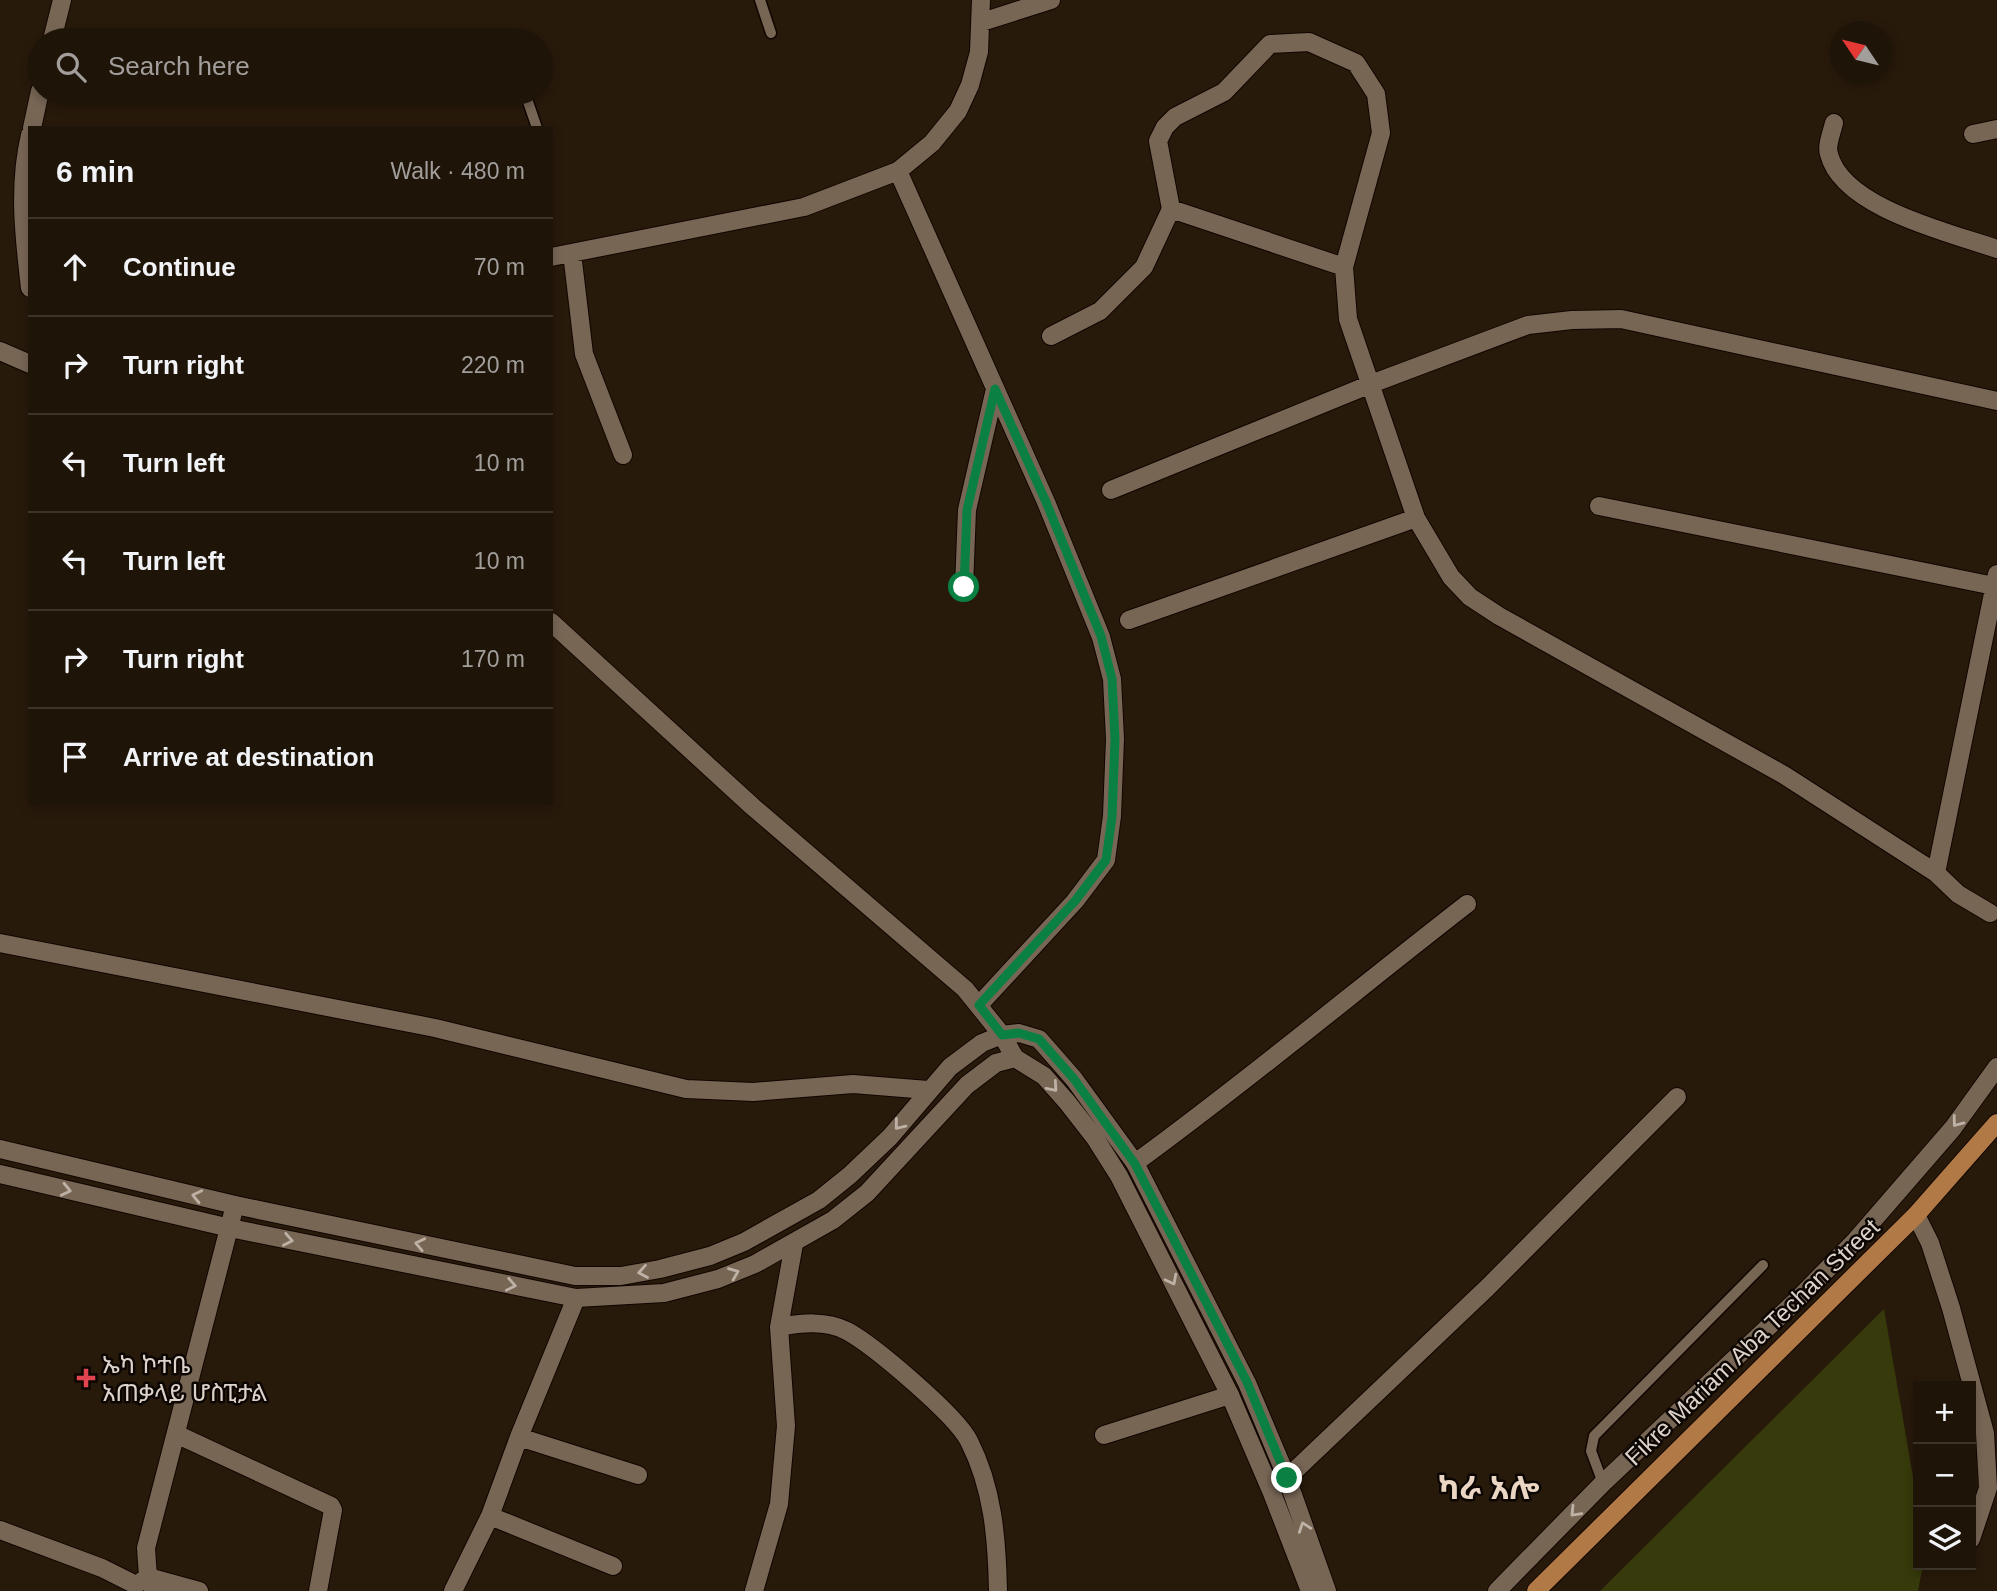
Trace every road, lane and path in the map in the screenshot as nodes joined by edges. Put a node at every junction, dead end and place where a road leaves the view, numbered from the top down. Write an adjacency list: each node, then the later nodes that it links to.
1 (62, 0): 6 (street)
2 (760, 0): 7 (lane)
3 (981, 0): 5 (street)
4 (1051, 0): 5 (street)
5 (982, 22): 16 (street)
6 (55, 28)
7 (771, 33)
8 (37, 105): 11 (street)
9 (529, 105): 12 (lane)
10 (1834, 123): 18 (street)
11 (32, 126)
12 (536, 126)
13 (1997, 129): 14 (street)
14 (1973, 134)
15 (28, 143): 22 (street)
16 (898, 171): 19 (street); 27 (street)
17 (1171, 208): 21 (street); 21 (street); 23 (street)
18 (1997, 249)
19 (572, 253): 20 (street); 29 (street)
20 (553, 257)
21 (1344, 267): 26 (street)
22 (28, 272)
23 (1051, 336)
24 (0, 351): 25 (street)
25 (28, 363)
26 (1370, 384): 28 (street); 30 (street); 32 (street)
27 (995, 389): 34 (street); 41 (street)
28 (1997, 401)
29 (623, 455)
30 (1111, 490)
31 (1600, 506): 33 (street)
32 (1416, 518): 35 (street); 37 (street)
33 (1996, 580): 37 (street)
34 (964, 587)
35 (1129, 620)
36 (553, 624): 41 (street)
37 (1936, 873): 39 (street)
38 (1467, 904): 49 (street)
39 (1990, 914)
40 (0, 943): 45 (street)
41 (979, 1005): 42 (street)
42 (1002, 1035): 43 (street); 45 (street); 49 (street)
43 (1015, 1058): 54 (street); 58 (street, one-way to 58)
44 (1997, 1067): 64 (street, one-way to 64)
45 (928, 1090): 51 (street, one-way to 51)
46 (1677, 1097): 63 (street)
47 (1997, 1123): 52 (main road, Fikre Mariam Aba Techan Street)
48 (0, 1149): 51 (street, one-way to 48)
49 (1135, 1164): 63 (street)
50 (0, 1174): 53 (street, one-way to 53)
51 (235, 1205): 53 (street)
52 (1916, 1215): 65 (street); 79 (main road, Fikre Mariam Aba Techan Street)
53 (230, 1228): 56 (street, one-way to 56); 59 (street)
54 (794, 1244): 56 (street, one-way to 54); 57 (street)
55 (1763, 1265): 64 (lane)
56 (576, 1298): 61 (street)
57 (779, 1327): 74 (street); 75 (street)
58 (1230, 1395): 60 (street); 76 (street)
59 (176, 1434): 70 (street); 72 (street)
60 (1104, 1435)
61 (519, 1437): 62 (street); 66 (street)
62 (638, 1475)
63 (1287, 1478): 77 (street, one-way to 63)
64 (1602, 1483): 78 (street, one-way to 78)
65 (1992, 1492): 67 (street)
66 (490, 1516): 69 (street); 73 (street)
67 (1976, 1528)
68 (0, 1530): 70 (street)
69 (612, 1566)
70 (141, 1586): 71 (street)
71 (199, 1591)
72 (318, 1591)
73 (453, 1591)
74 (754, 1591)
75 (998, 1591)
76 (1310, 1591)
77 (1327, 1591)
78 (1497, 1591)
79 (1536, 1591)

